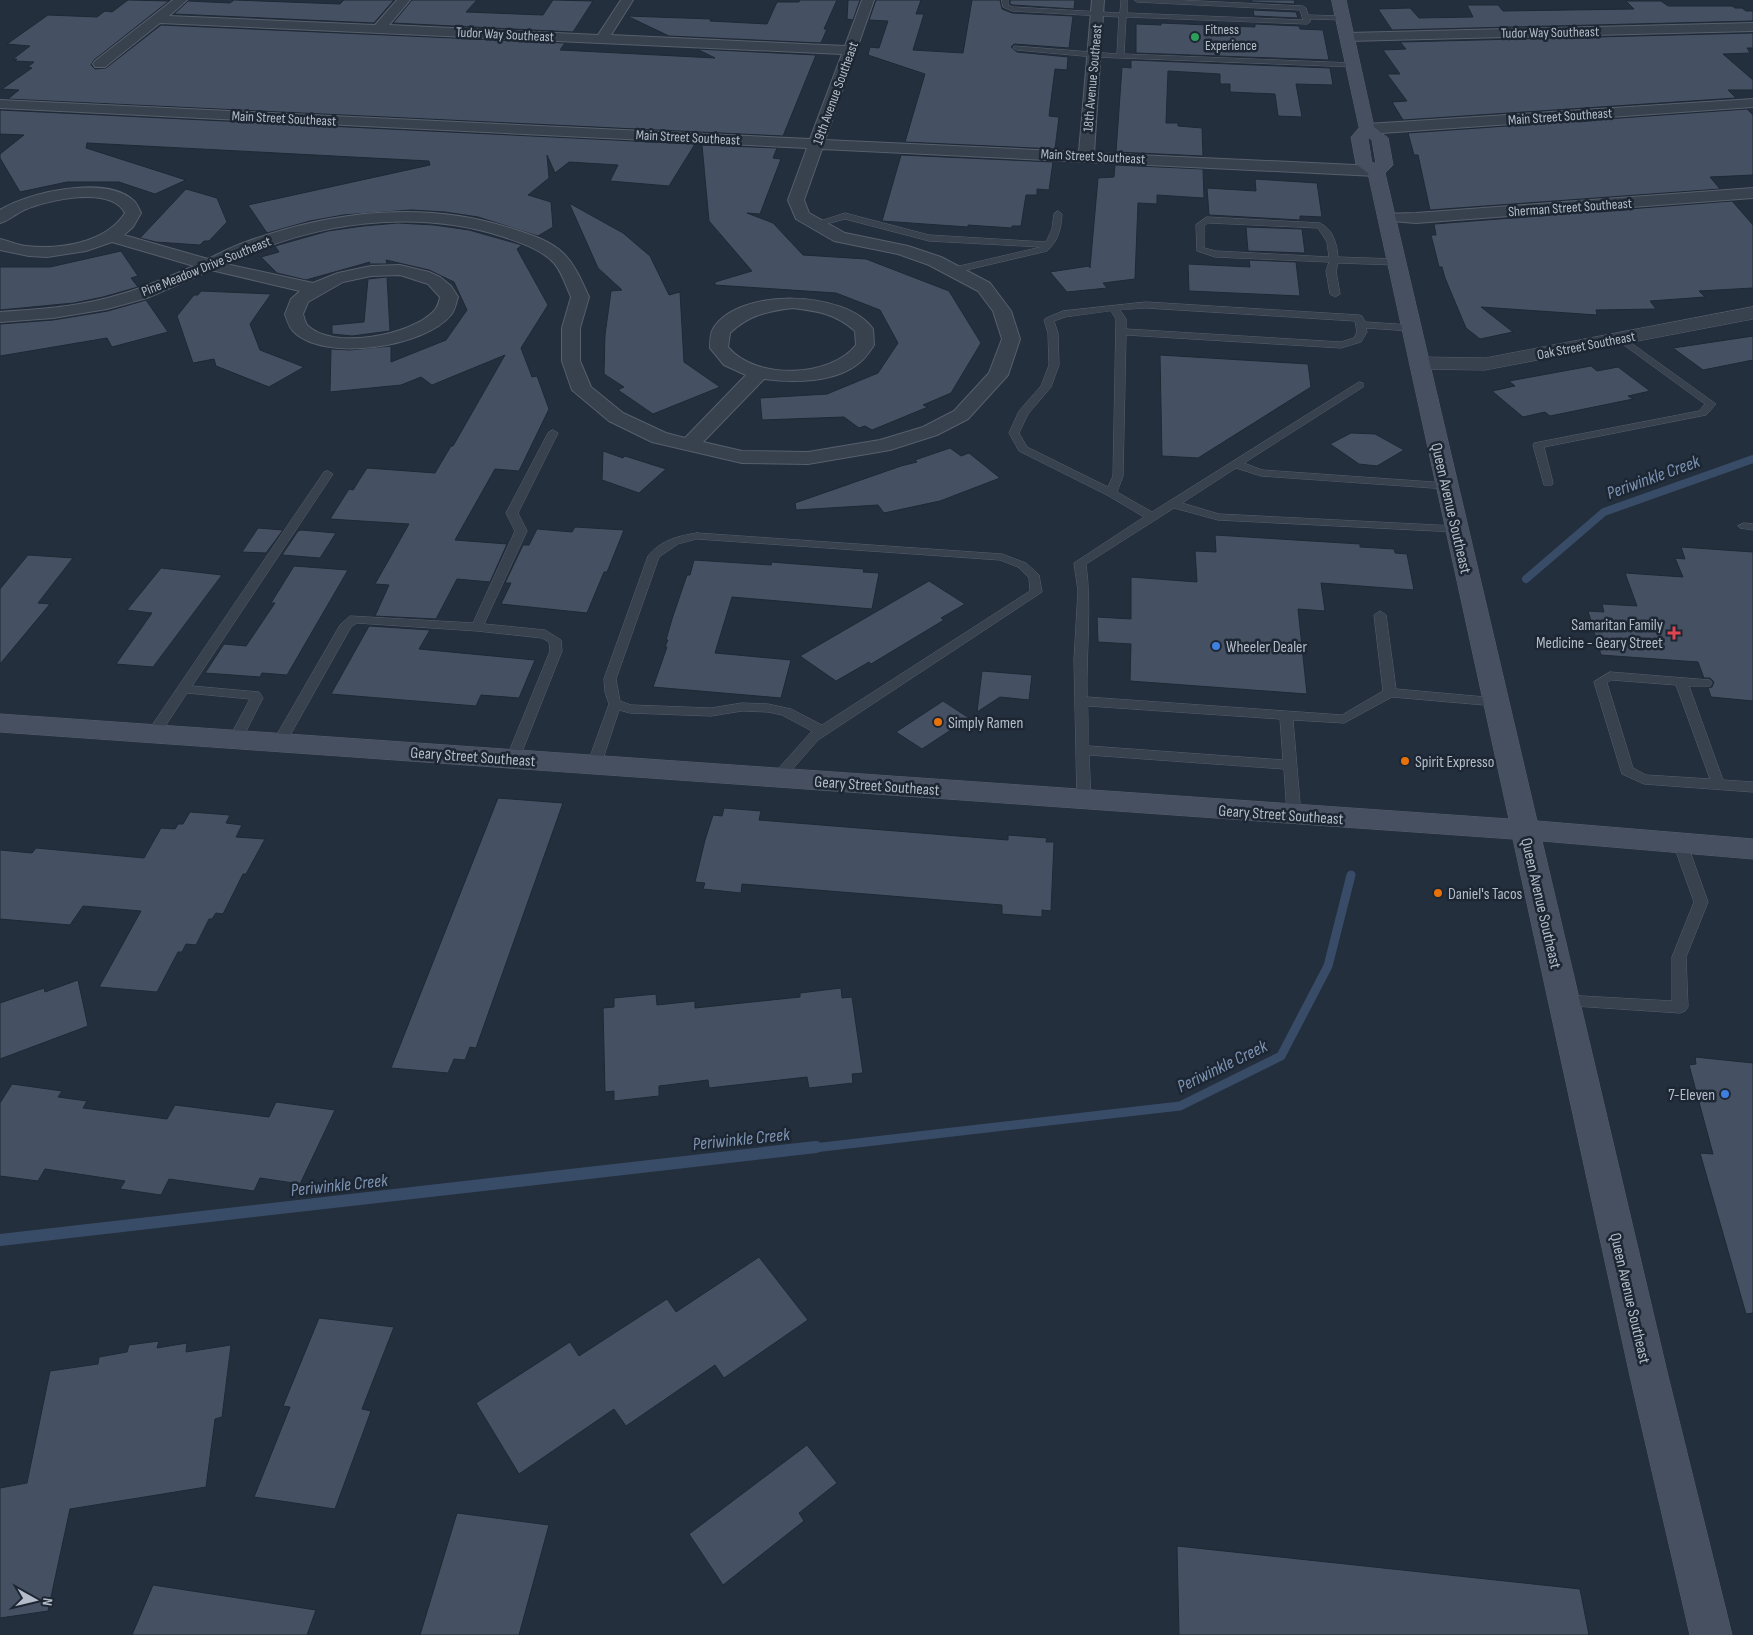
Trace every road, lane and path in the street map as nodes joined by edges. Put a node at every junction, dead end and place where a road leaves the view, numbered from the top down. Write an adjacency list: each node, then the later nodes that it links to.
1 (181, 0): 14 (street)
2 (404, 0): 16 (street)
3 (627, 0): 18 (street)
4 (868, 0): 20 (street, 19th Avenue Southeast)
5 (1006, 0): 10 (lane)
6 (1124, 0): 11 (lane)
7 (1137, 0): 9 (lane)
8 (1339, 0): 13 (main road, Queen Avenue Southeast)
9 (1226, 2): 12 (lane)
10 (1098, 7): 11 (lane); 21 (street, 18th Avenue Southeast)
11 (1123, 15): 12 (lane); 22 (lane)
12 (1306, 17): 13 (lane)
13 (1343, 18): 17 (main road, Queen Avenue Southeast)
14 (158, 19): 16 (street, Tudor Way Southeast); 23 (street)
15 (1753, 27): 17 (street, Tudor Way Southeast)
16 (379, 28): 18 (street, Tudor Way Southeast)
17 (1348, 37): 24 (main road, Queen Avenue Southeast)
18 (602, 38): 20 (street, Tudor Way Southeast)
19 (1017, 48): 21 (lane)
20 (851, 50): 28 (street, 19th Avenue Southeast)
21 (1094, 55): 22 (lane); 29 (street, 18th Avenue Southeast)
22 (1120, 56): 24 (lane)
23 (100, 64)
24 (1354, 66): 27 (main road, Queen Avenue Southeast)
25 (1753, 103): 27 (street, Main Street Southeast)
26 (0, 104): 28 (street, Main Street Southeast)
27 (1367, 129): 30 (main road, Queen Avenue Southeast)
28 (816, 144): 29 (street, Main Street Southeast); 31 (street, 19th Avenue Southeast)
29 (1086, 156): 30 (street, Main Street Southeast)
30 (1376, 171): 34 (main road, Queen Avenue Southeast)
31 (801, 186): 36 (street, Pine Meadow Drive Southeast)
32 (1753, 193): 34 (street, Sherman Street Southeast)
33 (1058, 214): 39 (lane)
34 (1386, 217): 41 (main road, Queen Avenue Southeast)
35 (0, 218): 37 (street)
36 (815, 224): 39 (lane); 43 (street, Pine Meadow Drive Southeast)
37 (110, 236): 38 (street); 42 (street)
38 (0, 244)
39 (1050, 245): 43 (lane)
40 (1334, 260): 40 (lane); 41 (lane); 45 (lane)
41 (1396, 262): 50 (main road, Queen Avenue Southeast)
42 (210, 265): 44 (street); 48 (street, Pine Meadow Drive Southeast); 57 (street, Pine Meadow Drive Southeast)
43 (954, 270): 57 (street, Pine Meadow Drive Southeast)
44 (315, 289): 44 (street)
45 (1335, 294)
46 (1114, 308): 49 (lane); 51 (lane); 62 (lane)
47 (1753, 313): 52 (street, Oak Street Southeast)
48 (0, 317)
49 (1360, 325): 50 (lane); 51 (lane)
50 (1411, 328): 53 (main road, Queen Avenue Southeast)
51 (1121, 332): 62 (lane)
52 (1620, 338): 53 (street, Oak Street Southeast); 60 (lane)
53 (1419, 363): 61 (main road, Queen Avenue Southeast)
54 (759, 373): 54 (street); 57 (street)
55 (1359, 385): 58 (lane)
56 (553, 433): 67 (lane)
57 (688, 446)
58 (1235, 464): 61 (lane); 63 (lane)
59 (328, 474): 70 (lane)
60 (1548, 483)
61 (1447, 486): 65 (main road, Queen Avenue Southeast)
62 (1111, 493): 64 (lane)
63 (1173, 504): 64 (lane); 65 (lane)
64 (1152, 518): 72 (lane)
65 (1456, 529): 73 (main road, Queen Avenue Southeast)
66 (1380, 615): 71 (lane)
67 (477, 627): 80 (lane); 82 (lane)
68 (1681, 681): 69 (lane); 86 (lane); 86 (lane)
69 (1706, 683)
70 (183, 689): 78 (lane); 79 (lane)
71 (1390, 693): 73 (lane); 75 (lane)
72 (1082, 701): 75 (lane); 81 (lane)
73 (1496, 702): 90 (main road, Queen Avenue Southeast)
74 (616, 704): 77 (lane); 77 (lane); 83 (lane)
75 (1286, 715): 84 (lane)
76 (0, 723): 78 (main road, Geary Street Southeast)
77 (822, 731): 85 (lane)
78 (153, 734): 79 (main road, Geary Street Southeast)
79 (235, 740): 80 (main road, Geary Street Southeast)
80 (279, 743): 82 (main road, Geary Street Southeast)
81 (1083, 750): 84 (lane); 88 (lane)
82 (513, 759): 83 (main road, Geary Street Southeast)
83 (594, 765): 85 (main road, Geary Street Southeast)
84 (1290, 765): 89 (lane)
85 (777, 778): 88 (main road, Geary Street Southeast)
86 (1718, 784): 87 (lane)
87 (1753, 787)
88 (1084, 800): 89 (main road, Geary Street Southeast)
89 (1294, 815): 90 (main road, Geary Street Southeast)
90 (1526, 830): 91 (main road, Geary Street Southeast); 93 (main road, Queen Avenue Southeast)
91 (1680, 843): 92 (main road, Geary Street Southeast); 93 (lane)
92 (1753, 849)
93 (1564, 1000): 94 (main road, Queen Avenue Southeast)
94 (1712, 1635)

